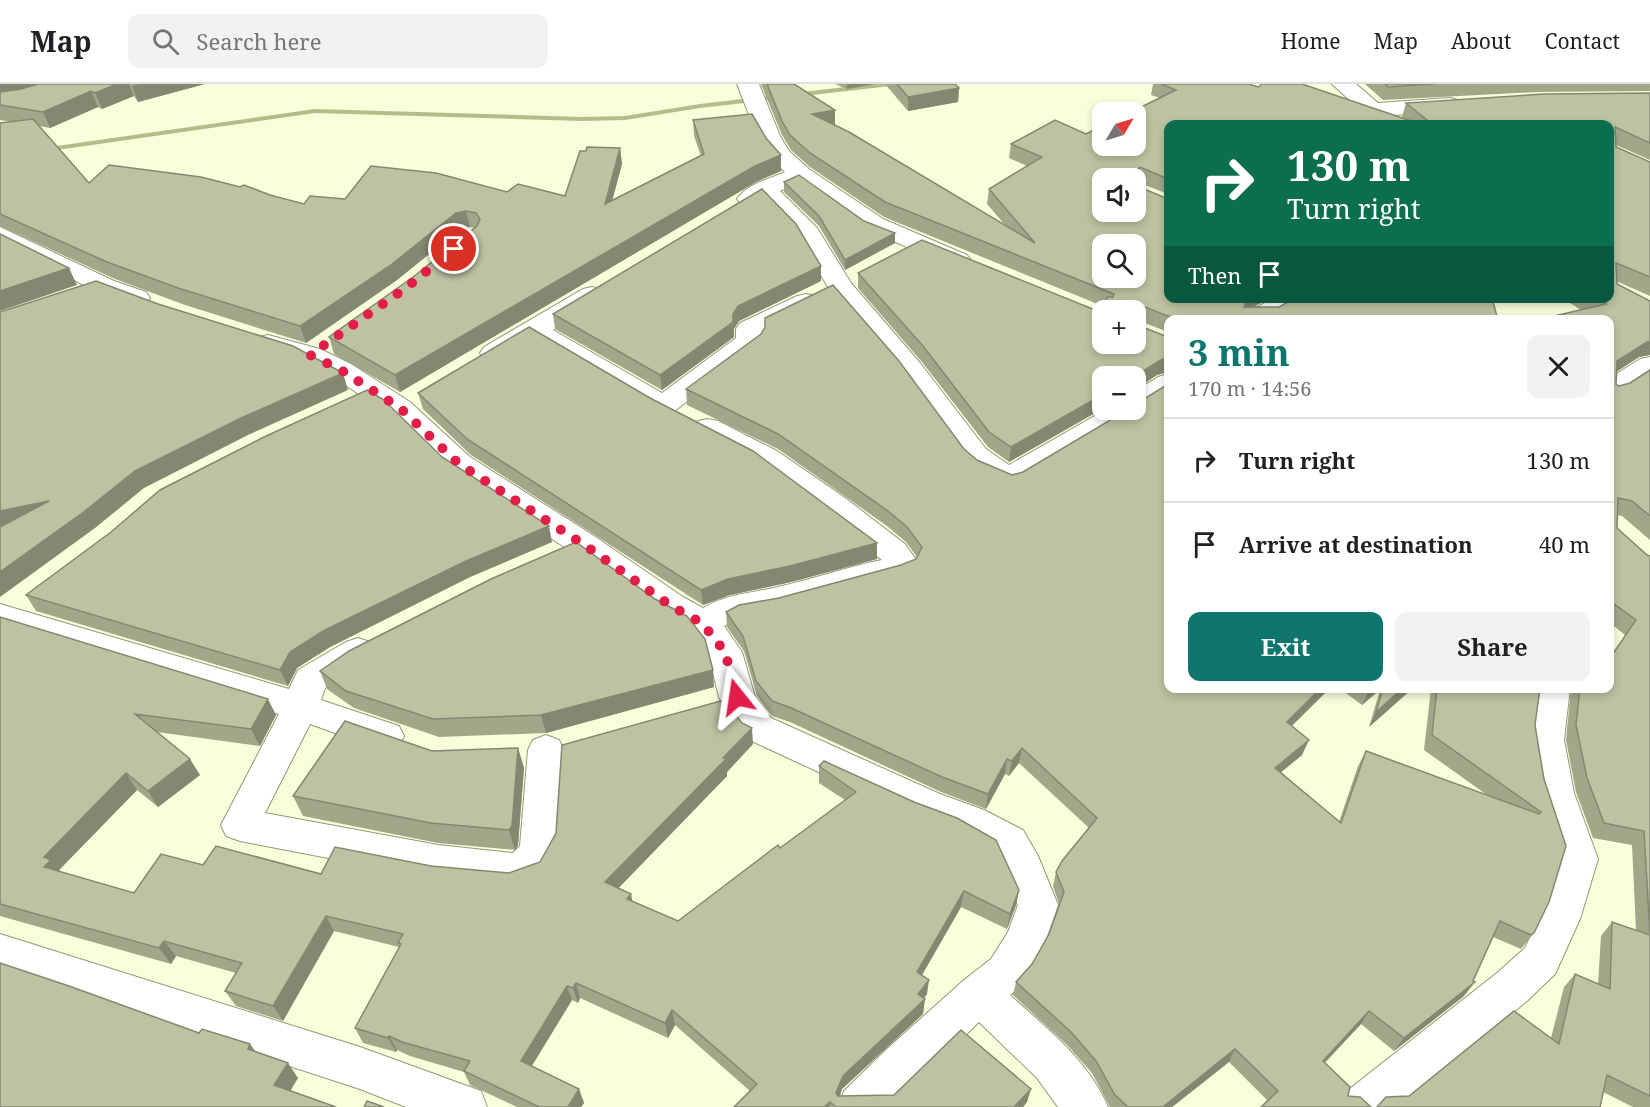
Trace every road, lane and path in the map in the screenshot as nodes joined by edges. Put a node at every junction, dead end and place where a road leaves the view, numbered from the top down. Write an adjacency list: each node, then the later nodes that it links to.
1 (1343, 84): 4 (street)
2 (752, 95): 5 (street)
3 (1467, 104): 4 (street)
4 (1381, 117)
5 (801, 174): 6 (street); 9 (street)
6 (765, 189): 7 (street); 13 (street)
7 (725, 214)
8 (0, 234): 14 (street)
9 (918, 243): 10 (street); 11 (street)
10 (888, 262)
11 (978, 268)
12 (614, 281): 19 (street)
13 (850, 282): 28 (street); 29 (street)
14 (105, 286): 15 (street); 17 (street)
15 (74, 297)
16 (1285, 303): 18 (street)
17 (165, 309)
18 (1263, 315)
19 (534, 330): 22 (street); 28 (street)
20 (246, 336): 25 (street)
21 (1650, 365): 24 (street)
22 (472, 366)
23 (1164, 385): 26 (street)
24 (1614, 388)
25 (372, 392): 27 (street); 30 (street)
26 (1146, 396)
27 (341, 406)
28 (663, 406): 34 (street)
29 (1108, 420)
30 (583, 544): 31 (street); 34 (street)
31 (553, 557)
32 (30, 595): 33 (street)
33 (1, 617): 37 (street)
34 (702, 623): 41 (street)
35 (381, 639): 37 (street)
36 (1551, 693): 45 (street)
37 (301, 707): 38 (street); 39 (street)
38 (418, 747)
39 (546, 747)
40 (0, 953): 42 (street)
41 (979, 994): 43 (street); 44 (street)
42 (465, 1107)
43 (860, 1107)
44 (1086, 1107)
45 (1363, 1107)

